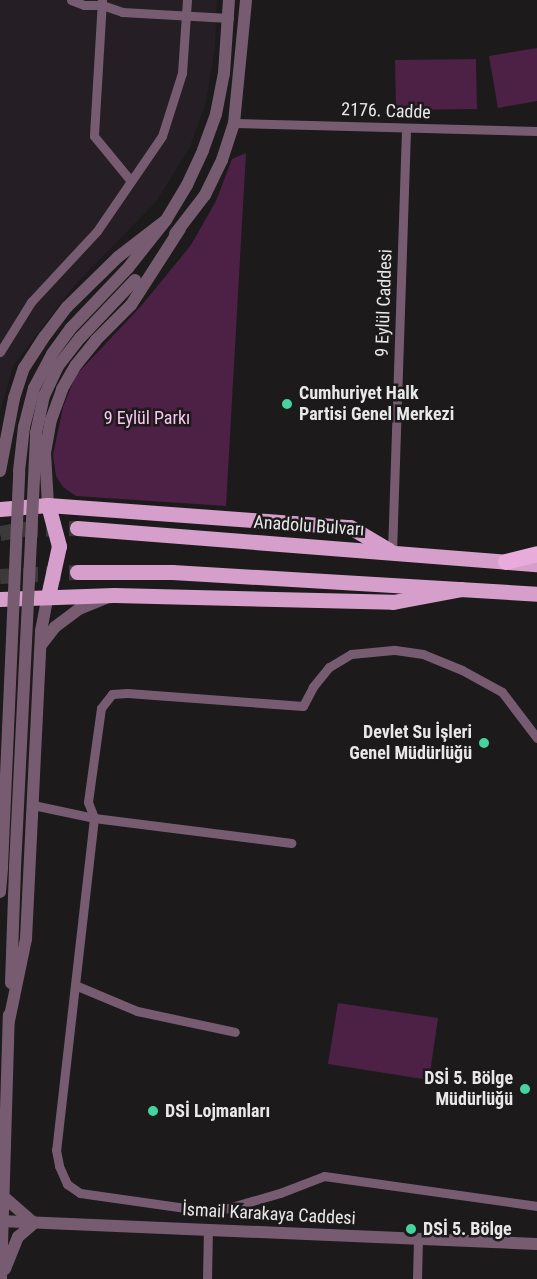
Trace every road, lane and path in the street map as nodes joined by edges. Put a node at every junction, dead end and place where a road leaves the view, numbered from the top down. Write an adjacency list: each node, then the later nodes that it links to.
1 (71, 0): 5 (street)
2 (187, 0): 6 (street)
3 (229, 0): 7 (street)
4 (246, 0): 8 (street)
5 (104, 2): 6 (street); 11 (street)
6 (186, 15): 7 (street); 11 (street)
7 (228, 18): 12 (street)
8 (234, 123): 9 (street, 2176. Cadde); 13 (street)
9 (406, 128): 10 (street, 2176. Cadde); 19 (street, 9 Eylül Caddesi)
10 (537, 131)
11 (131, 181): 14 (street)
12 (166, 220): 15 (street); 34 (street, bridge)
13 (180, 229): 16 (street); 36 (street, bridge)
14 (0, 352)
15 (0, 471)
16 (48, 506): 17 (main road); 19 (main road); 27 (main road)
17 (0, 509)
18 (77, 528): 19 (main road, Anadolu Bulvarı)
19 (392, 552): 21 (main road, Anadolu Bulvarı)
20 (537, 554): 21 (highway)
21 (506, 562): 22 (main road, Anadolu Bulvarı)
22 (537, 564)
23 (76, 572): 24 (main road)
24 (461, 589): 25 (main road); 26 (main road)
25 (537, 594)
26 (114, 595): 27 (main road); 29 (street)
27 (48, 596): 28 (main road); 29 (street)
28 (0, 599)
29 (41, 645): 31 (street)
30 (537, 738): 32 (street)
31 (33, 805): 32 (street); 36 (street)
32 (94, 818): 33 (street); 35 (street)
33 (291, 843)
34 (0, 892)
35 (75, 985): 37 (street); 39 (street)
36 (9, 1021): 38 (street)
37 (235, 1032)
38 (4, 1197): 40 (street); 41 (street)
39 (537, 1206)
40 (2, 1222): 41 (street, İsmail Karakaya Caddesi); 45 (street)
41 (34, 1223): 42 (street, İsmail Karakaya Caddesi); 45 (street)
42 (208, 1229): 43 (street, İsmail Karakaya Caddesi); 46 (street)
43 (418, 1239): 44 (street, İsmail Karakaya Caddesi); 47 (street)
44 (537, 1244)
45 (2, 1279)
46 (207, 1279)
47 (417, 1279)

